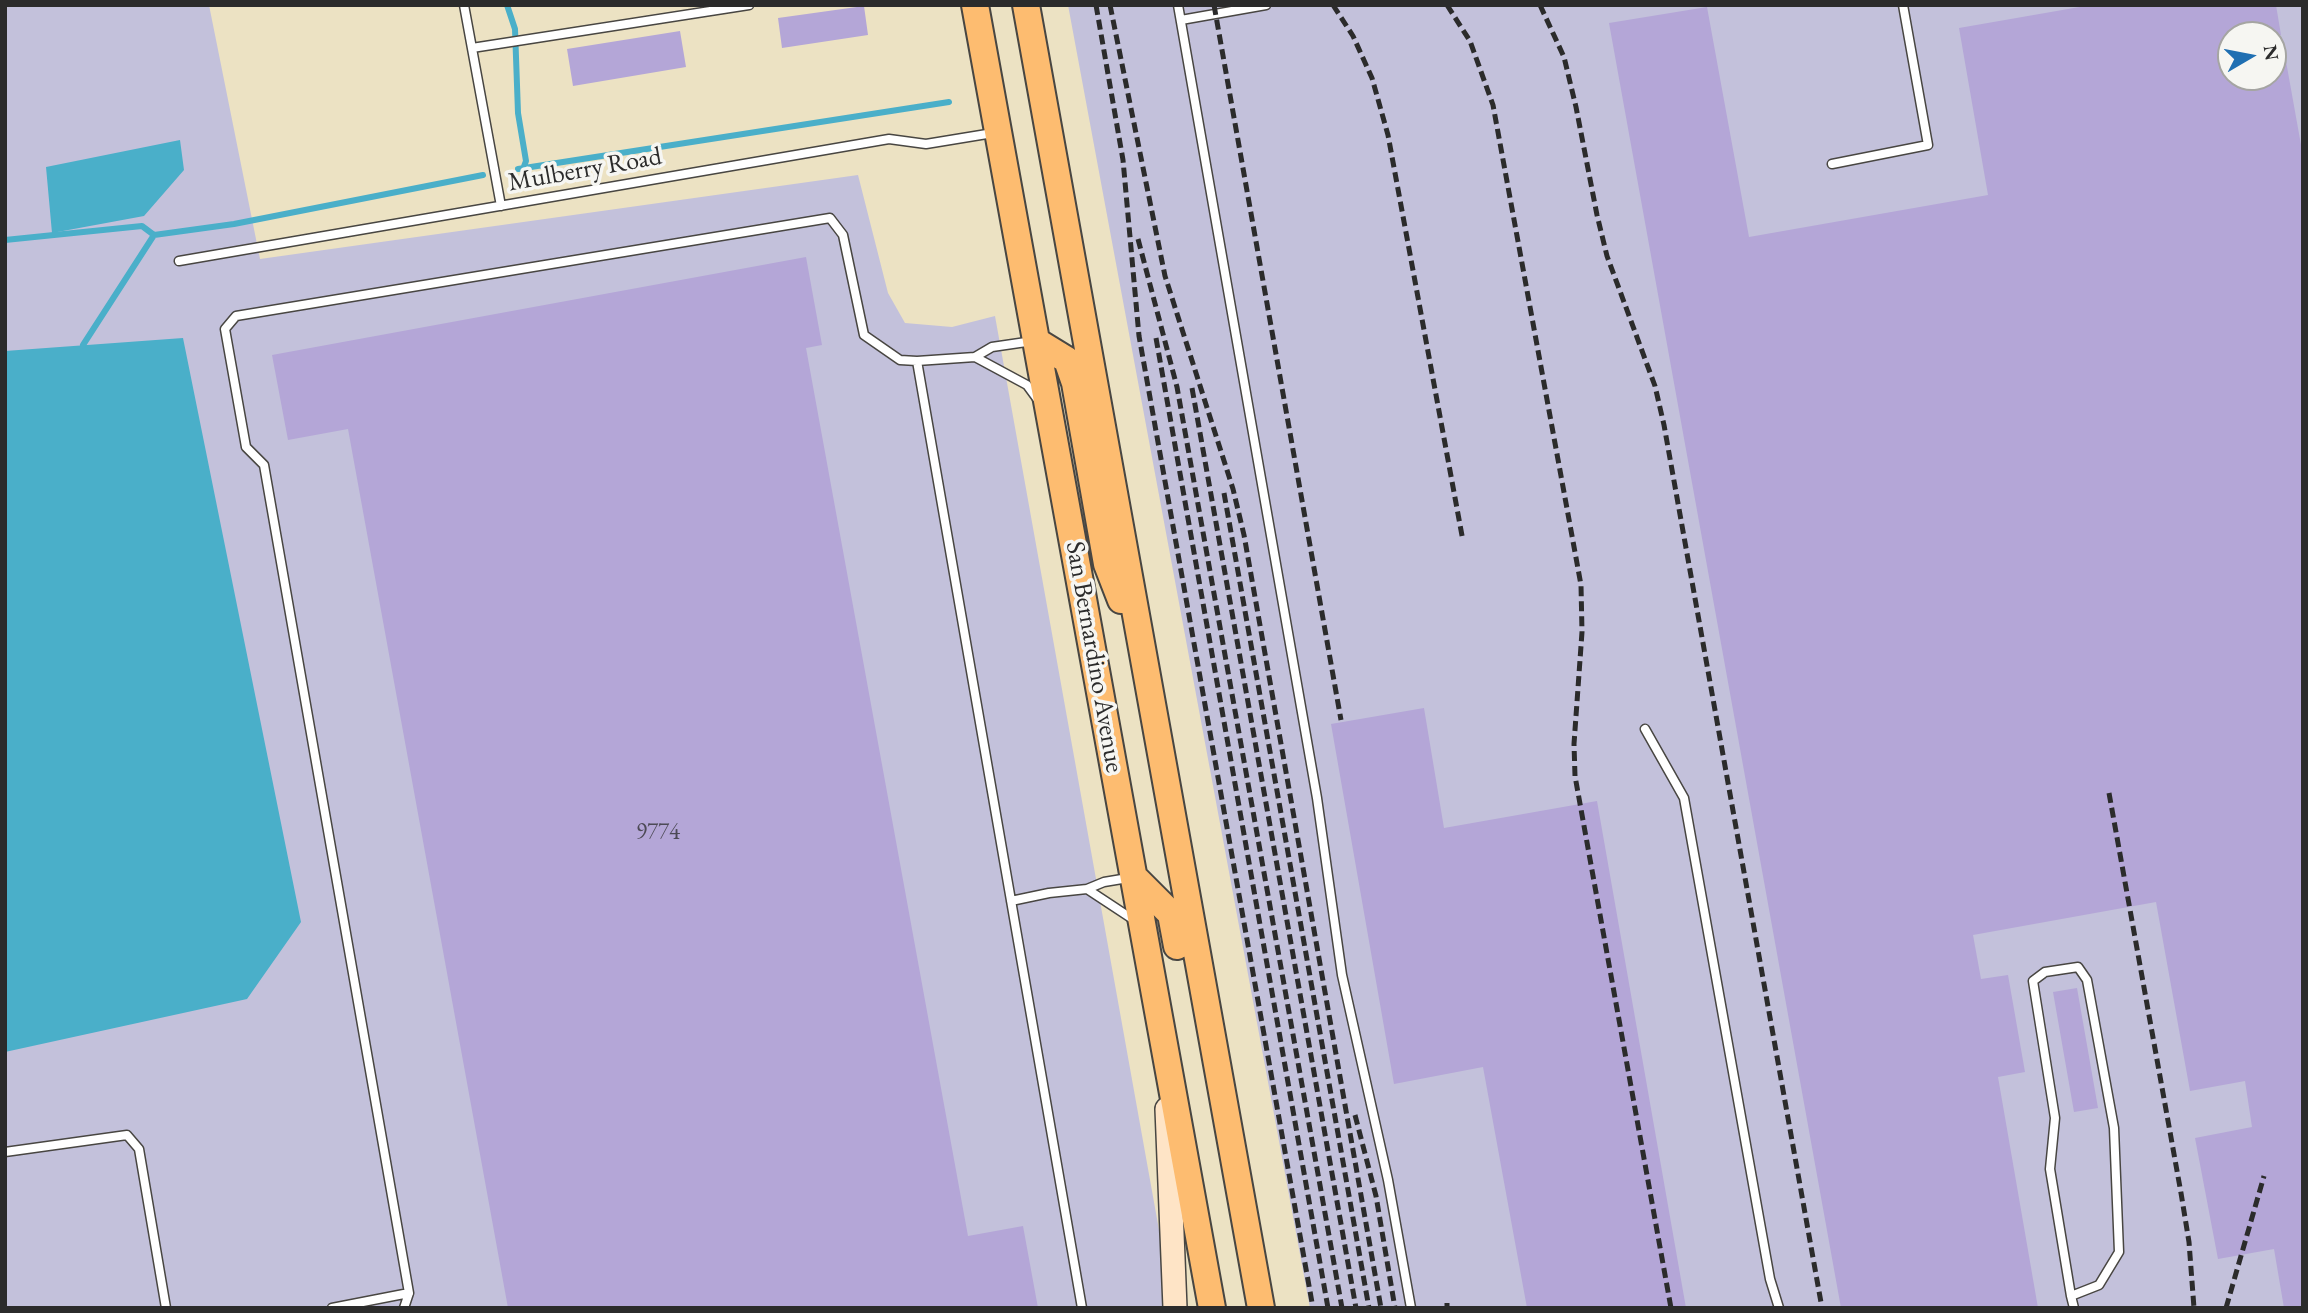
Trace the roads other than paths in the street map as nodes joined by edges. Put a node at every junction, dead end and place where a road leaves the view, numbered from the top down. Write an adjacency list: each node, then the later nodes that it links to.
1 (464, 5): 9 (lane)
2 (749, 5): 9 (lane)
3 (975, 5): 10 (main road, San Bernardino Avenue)
4 (1026, 5): 18 (main road, San Bernardino Avenue)
5 (1178, 5): 8 (lane)
6 (1266, 5): 8 (lane)
7 (1903, 5): 11 (lane)
8 (1181, 20): 36 (lane)
9 (472, 48): 12 (lane)
10 (998, 132): 12 (lane, Mulberry Road); 14 (main road, San Bernardino Avenue)
11 (1832, 164)
12 (501, 206): 13 (lane, Mulberry Road)
13 (179, 261)
14 (1036, 341): 15 (lane); 17 (main road, San Bernardino Avenue); 18 (main road)
15 (975, 358): 16 (lane); 17 (lane)
16 (917, 361): 22 (lane); 27 (lane)
17 (1049, 414): 20 (main road, San Bernardino Avenue)
18 (1143, 657): 26 (main road, San Bernardino Avenue)
19 (1645, 729): 37 (lane)
20 (1134, 877): 21 (lane); 23 (main road, San Bernardino Avenue); 26 (main road)
21 (1087, 889): 22 (lane); 23 (lane)
22 (1012, 901): 32 (lane)
23 (1143, 926): 24 (main road, San Bernardino Avenue)
24 (1164, 1043): 33 (street); 34 (main road, San Bernardino Avenue)
25 (5, 1152): 29 (lane)
26 (1242, 1204): 35 (main road, San Bernardino Avenue)
27 (409, 1293): 30 (lane); 31 (lane)
28 (2071, 1296): 28 (lane); 38 (lane)
29 (166, 1308)
30 (332, 1308)
31 (404, 1308)
32 (1082, 1308)
33 (1175, 1308)
34 (1212, 1308)
35 (1261, 1308)
36 (1411, 1308)
37 (1779, 1308)
38 (2074, 1308)

